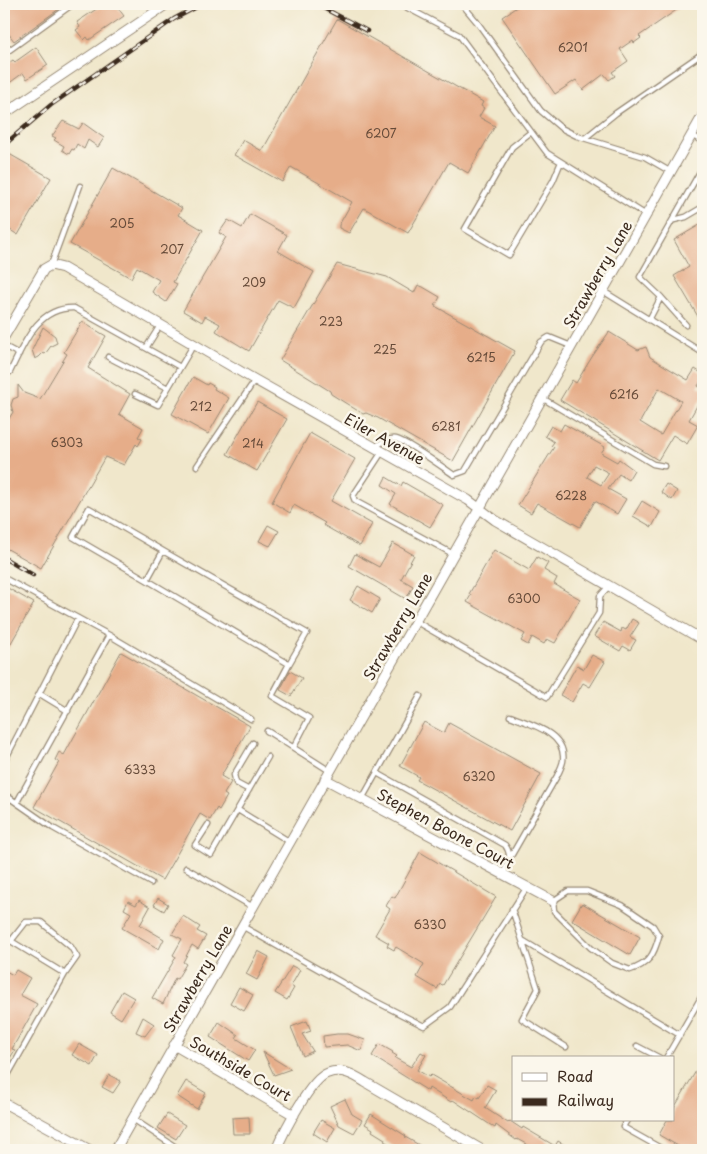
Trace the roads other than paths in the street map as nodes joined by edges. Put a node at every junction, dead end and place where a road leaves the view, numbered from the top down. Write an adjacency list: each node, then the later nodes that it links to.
1 (73, 4): 6 (lane)
2 (166, 4): 7 (street)
3 (400, 4): 9 (lane)
4 (462, 4): 11 (lane)
5 (703, 53): 11 (lane)
6 (4, 54)
7 (4, 114)
8 (703, 115): 10 (street, Strawberry Lane)
9 (531, 132): 13 (lane); 13 (lane)
10 (692, 135): 12 (lane); 15 (street, Strawberry Lane)
11 (585, 138): 15 (lane)
12 (703, 142)
13 (561, 162): 18 (lane)
14 (703, 171): 19 (lane)
15 (671, 172): 18 (street, Strawberry Lane)
16 (80, 186): 20 (lane)
17 (703, 207): 19 (lane)
18 (646, 215): 21 (street, Strawberry Lane)
19 (674, 220): 22 (lane)
20 (51, 265): 24 (street, Eiler Avenue); 26 (street)
21 (603, 291): 23 (lane); 29 (street, Strawberry Lane)
22 (661, 297): 23 (lane); 25 (lane)
23 (649, 320): 31 (lane)
24 (160, 324): 27 (street, Eiler Avenue); 30 (lane)
25 (686, 325)
26 (4, 337)
27 (194, 344): 34 (lane); 36 (street, Eiler Avenue)
28 (4, 346): 32 (lane)
29 (572, 346): 39 (street, Strawberry Lane); 40 (lane)
30 (146, 348): 32 (lane); 34 (lane)
31 (703, 353)
32 (19, 354): 35 (lane)
33 (108, 357): 37 (lane)
34 (180, 367): 37 (lane)
35 (10, 372)
36 (255, 380): 40 (street, Eiler Avenue); 41 (lane)
37 (168, 388): 38 (lane)
38 (135, 394)
39 (542, 398): 42 (lane); 43 (street, Strawberry Lane)
40 (378, 450): 43 (street, Eiler Avenue); 45 (lane)
41 (197, 466)
42 (664, 466)
43 (480, 509): 45 (street, Strawberry Lane); 48 (street, Eiler Avenue)
44 (163, 552): 47 (lane); 47 (lane); 53 (lane)
45 (454, 554): 50 (street, Strawberry Lane)
46 (4, 578): 49 (lane)
47 (147, 580): 53 (lane)
48 (609, 585): 50 (lane); 52 (street, Eiler Avenue)
49 (78, 618): 51 (lane); 54 (lane)
50 (415, 621): 65 (street, Strawberry Lane)
51 (109, 635): 56 (lane); 58 (lane)
52 (703, 640)
53 (289, 664): 61 (lane)
54 (40, 694): 56 (lane); 63 (lane)
55 (420, 696): 64 (lane)
56 (68, 711): 69 (lane)
57 (510, 716): 73 (lane)
58 (251, 719)
59 (268, 731): 61 (lane)
60 (253, 743): 66 (lane)
61 (294, 747): 65 (lane)
62 (268, 756): 66 (lane)
63 (4, 762)
64 (377, 773): 68 (lane); 73 (lane)
65 (328, 775): 68 (street, Stephen Boone Court); 72 (street, Strawberry Lane)
66 (249, 790): 70 (lane)
67 (4, 794): 69 (lane)
68 (362, 798): 75 (street, Stephen Boone Court)
69 (17, 802): 76 (lane)
70 (238, 810): 71 (lane); 72 (lane)
71 (208, 825)
72 (290, 842): 79 (street, Strawberry Lane)
73 (510, 858): 75 (lane)
74 (186, 868): 79 (lane)
75 (502, 874): 77 (street, Stephen Boone Court)
76 (151, 884)
77 (527, 887): 78 (street, Stephen Boone Court); 80 (lane)
78 (553, 901): 78 (lane)
79 (253, 907): 81 (street, Strawberry Lane)
80 (512, 909): 81 (lane); 82 (lane)
81 (242, 926): 86 (street, Strawberry Lane)
82 (522, 940): 85 (lane); 88 (lane)
83 (64, 974): 83 (lane); 91 (lane)
84 (703, 994): 85 (lane)
85 (680, 1035): 90 (lane)
86 (174, 1045): 93 (street, Southside Court); 94 (street, Strawberry Lane)
87 (637, 1046): 89 (lane)
88 (566, 1047)
89 (656, 1056)
90 (667, 1056)
91 (4, 1082)
92 (4, 1103): 96 (street)
93 (294, 1115): 99 (street); 100 (street)
94 (132, 1119): 97 (street, Strawberry Lane); 98 (lane)
95 (626, 1122): 101 (lane)
96 (90, 1150)
97 (115, 1150)
98 (180, 1150)
99 (276, 1150)
100 (482, 1150)
101 (664, 1150)

